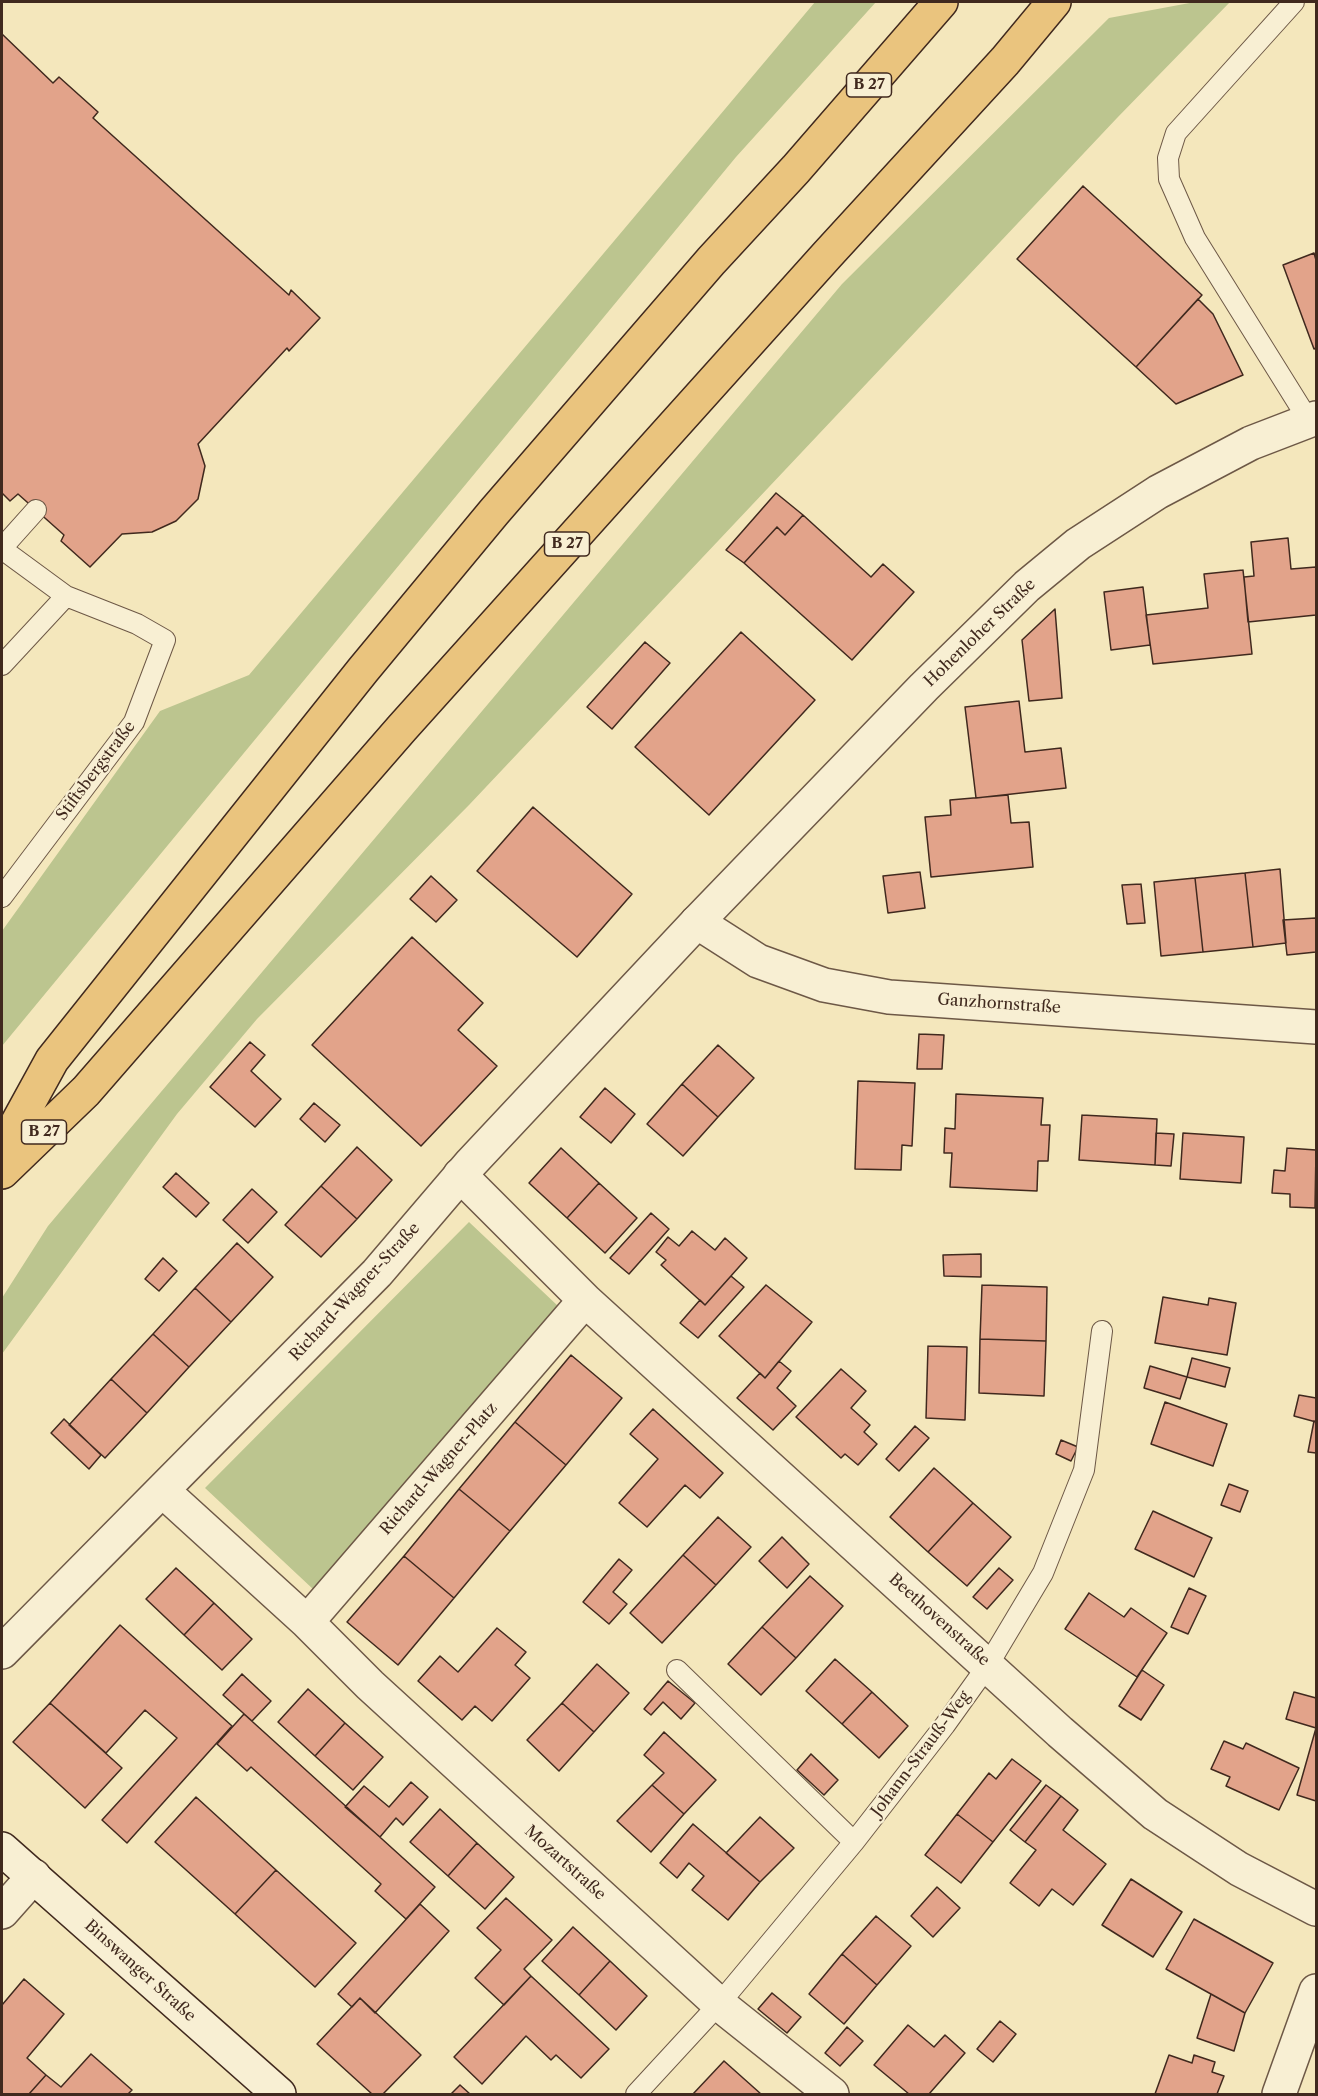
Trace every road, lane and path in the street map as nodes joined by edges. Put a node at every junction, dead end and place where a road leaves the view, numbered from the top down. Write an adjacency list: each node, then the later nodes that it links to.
1 (941, 2): 12 (highway, B 27)
2 (1054, 2): 13 (highway, B 27)
3 (1294, 2): 4 (lane)
4 (1313, 419): 10 (street, Hohenloher Straße)
5 (36, 510): 6 (lane)
6 (2, 548): 7 (lane, Stiftsbergstraße)
7 (66, 596): 8 (lane); 9 (lane, Stiftsbergstraße)
8 (2, 665)
9 (2, 897)
10 (697, 922): 11 (street, Ganzhornstraße); 14 (street, Richard-Wagner-Straße)
11 (1317, 1027)
12 (2, 1151)
13 (2, 1172)
14 (460, 1175): 15 (street); 17 (street, Richard-Wagner-Straße)
15 (585, 1300): 18 (street, Richard-Wagner-Platz); 20 (street, Beethovenstraße)
16 (1102, 1331): 20 (lane, Johann-Strauß-Weg)
17 (163, 1491): 18 (street); 19 (street, Richard-Wagner-Straße)
18 (307, 1622): 28 (street, Mozartstraße)
19 (2, 1652)
20 (988, 1665): 22 (lane, Johann-Strauß-Weg); 25 (street, Beethovenstraße)
21 (677, 1671): 22 (lane)
22 (854, 1842): 28 (lane, Johann-Strauß-Weg)
23 (2, 1849): 24 (street, Binswanger Straße)
24 (34, 1876): 26 (street); 29 (street, Binswanger Straße)
25 (1317, 1909)
26 (2, 1912)
27 (1317, 1991): 32 (street)
28 (719, 2004): 30 (lane, Johann-Strauß-Weg); 31 (street, Mozartstraße)
29 (279, 2094)
30 (636, 2094)
31 (832, 2094)
32 (1280, 2094)

